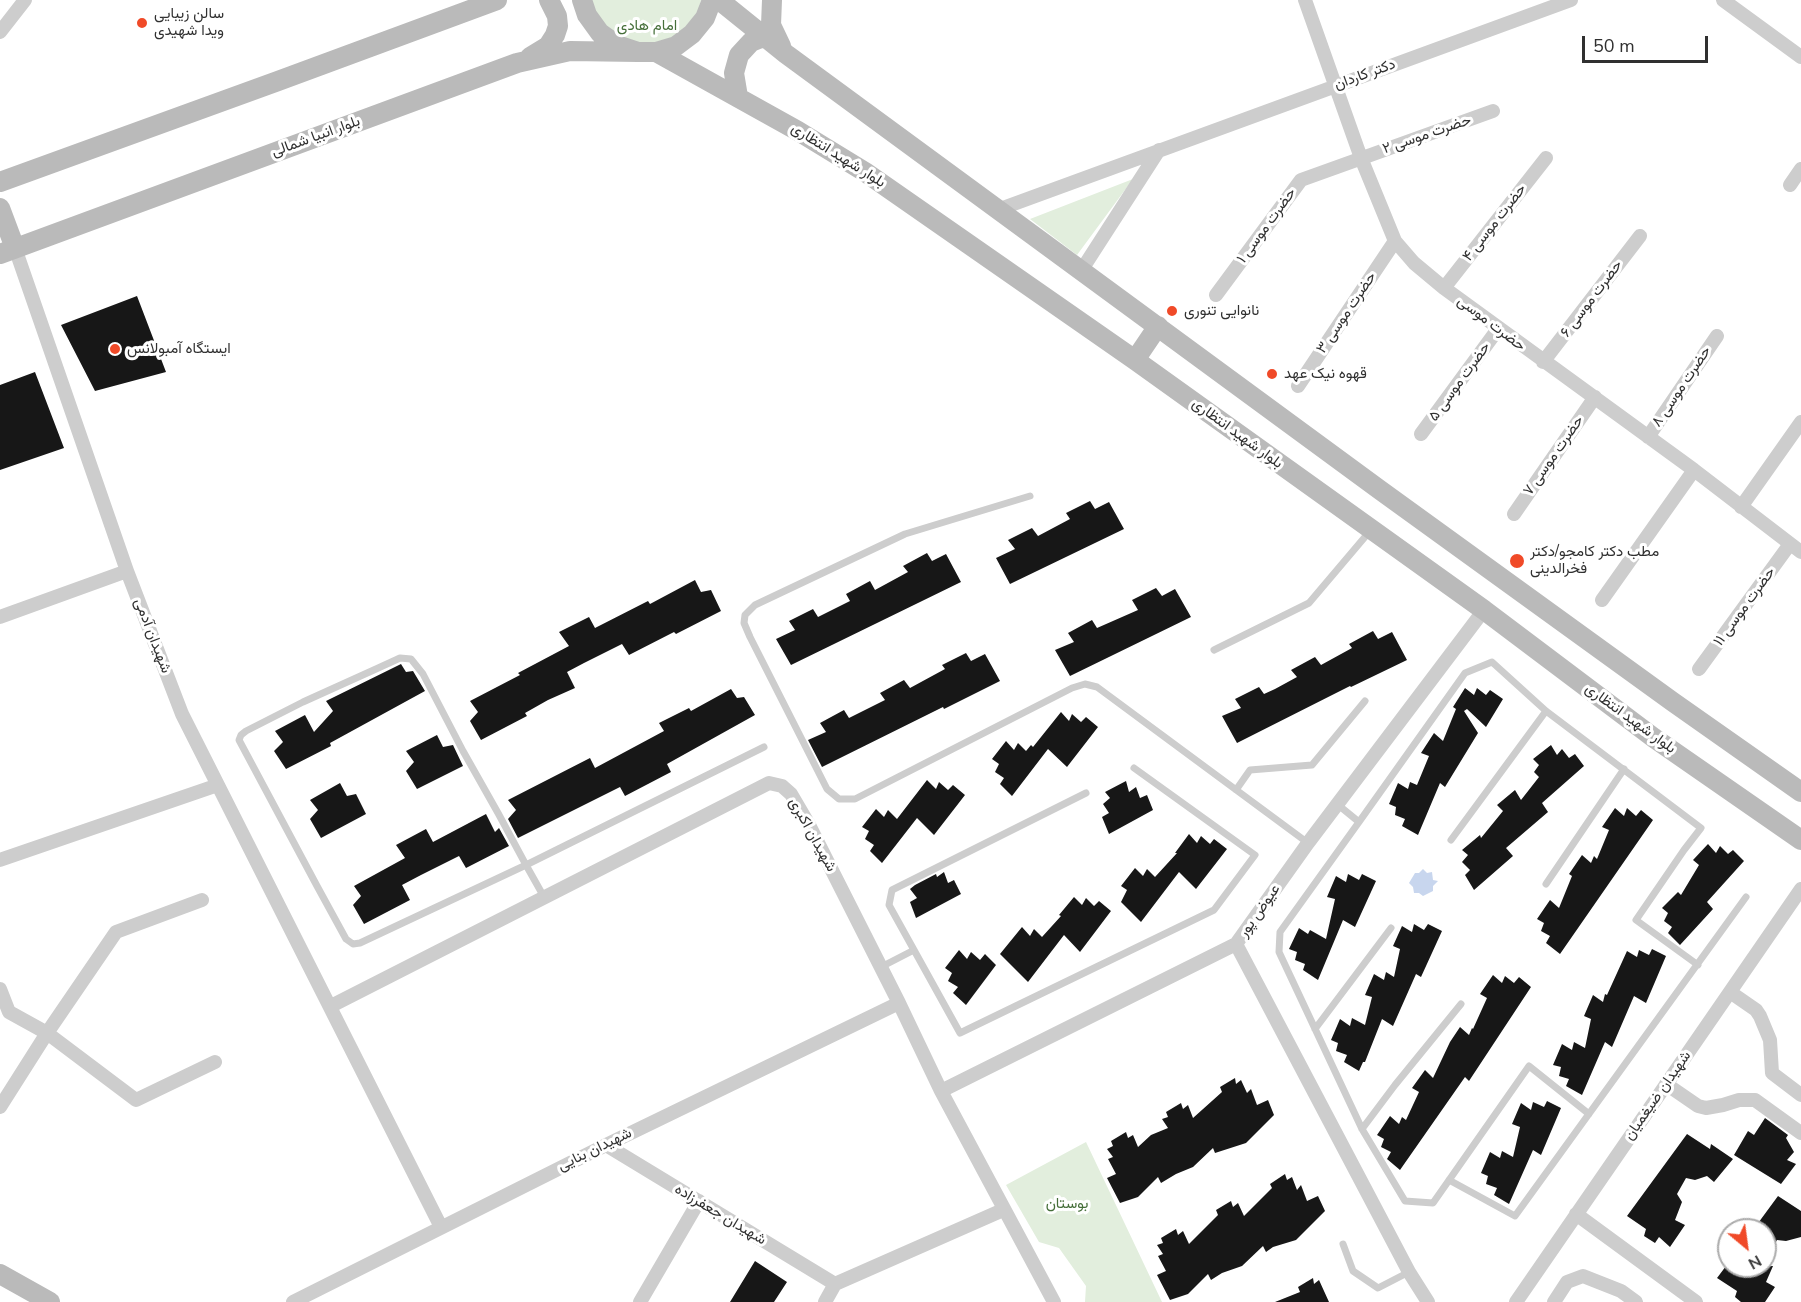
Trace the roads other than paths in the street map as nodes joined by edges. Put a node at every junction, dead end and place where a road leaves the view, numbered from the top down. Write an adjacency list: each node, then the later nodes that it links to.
1 (25, 0): 11 (street)
2 (496, 0): 24 (main road)
3 (549, 0): 16 (main road)
4 (582, 0): 13 (main road, بلوار شهید انتظاری)
5 (712, 0): 13 (main road)
6 (719, 0): 12 (main road)
7 (772, 0): 14 (main road)
8 (1305, 0): 17 (street, حضرت موسی)
9 (1571, 0): 17 (street, دکتر کاردان)
10 (1723, 0): 15 (street)
11 (0, 32)
12 (766, 36): 14 (main road); 18 (main road)
13 (647, 52): 16 (main road, بلوار انبیا شمالی); 18 (main road, بلوار شهید انتظاری)
14 (786, 54): 27 (main road)
15 (1801, 57)
16 (517, 63): 30 (main road, بلوار انبیا شمالی)
17 (1336, 85): 20 (street, دکتر کاردان); 21 (street, حضرت موسی)
18 (738, 97): 37 (main road, بلوار شهید انتظاری)
19 (1493, 111): 21 (street, حضرت موسی ۲)
20 (1159, 150): 27 (street, دکتر کاردان); 31 (street)
21 (1361, 158): 29 (street, حضرت موسی); 33 (street, حضرت موسی ۱)
22 (1546, 158): 32 (street, حضرت موسی ۴)
23 (1801, 169): 25 (street)
24 (0, 182)
25 (1790, 185)
26 (0, 208): 30 (main road)
27 (1000, 209): 31 (main road)
28 (1640, 236): 38 (street, حضرت موسی ۶)
29 (1395, 240): 32 (street, حضرت موسی); 39 (street, حضرت موسی ۳)
30 (7, 251): 50 (street, شهیدان آدمی)
31 (1081, 271): 34 (main road)
32 (1444, 288): 35 (street, حضرت موسی)
33 (1216, 295)
34 (1158, 326): 37 (main road); 63 (main road)
35 (1498, 329): 38 (street, حضرت موسی); 42 (street, حضرت موسی ۵)
36 (1717, 336): 43 (street, حضرت موسی ۸)
37 (1134, 360): 48 (main road, بلوار شهید انتظاری)
38 (1543, 362): 40 (street, حضرت موسی)
39 (1298, 386)
40 (1595, 397): 43 (street, حضرت موسی); 47 (street, حضرت موسی ۷)
41 (1801, 422): 46 (street)
42 (1421, 434)
43 (1648, 437): 44 (street, حضرت موسی)
44 (1694, 470): 46 (street, حضرت موسی); 51 (street)
45 (1030, 496): 62 (lane)
46 (1741, 507): 49 (street, حضرت موسی)
47 (1514, 514)
48 (1371, 530): 52 (main road, بلوار شهید انتظاری); 54 (lane)
49 (1796, 548): 55 (street, حضرت موسی ۱۱)
50 (128, 571): 53 (street); 61 (street, شهیدان آدمی)
51 (1602, 600)
52 (1484, 610): 65 (street, عیوض پور); 68 (main road, بلوار شهید انتظاری)
53 (0, 616)
54 (1214, 650)
55 (1699, 669)
56 (1365, 701): 62 (lane)
57 (1546, 711): 60 (lane); 66 (lane); 67 (lane)
58 (764, 747): 71 (lane)
59 (1134, 768): 79 (lane)
60 (1624, 769): 72 (lane); 80 (lane)
61 (218, 785): 70 (street); 86 (street, شهیدان آدمی)
62 (1236, 789): 69 (lane)
63 (1801, 792)
64 (1086, 793): 79 (lane)
65 (1337, 804): 66 (lane); 69 (street, عیوض پور)
66 (1359, 822): 87 (lane)
67 (1451, 840)
68 (1801, 840)
69 (1308, 843): 78 (street, عیوض پور)
70 (0, 860)
71 (526, 865): 71 (lane); 74 (lane)
72 (1546, 884)
73 (1801, 889): 83 (street, شهیدان ضیغمیان)
74 (544, 897): 81 (street, شهیدان اکبری); 86 (street, شهیدان اکبری)
75 (1746, 897): 80 (lane)
76 (202, 900): 88 (street)
77 (1391, 928): 87 (lane)
78 (1236, 944): 91 (street); 104 (street, عیوض پور)
79 (914, 950): 81 (lane)
80 (1698, 965): 94 (lane)
81 (881, 967): 84 (street, شهیدان اکبری)
82 (0, 989): 88 (street)
83 (1730, 992): 90 (street, شهیدان ضیغمیان); 92 (street)
84 (899, 1003): 91 (street, شهیدان اکبری); 97 (street, شهیدان بنایی)
85 (1461, 1004): 95 (lane)
86 (331, 1006): 102 (street, شهیدان آدمی)
87 (1315, 1029): 95 (lane)
88 (47, 1033): 89 (street); 93 (street)
89 (215, 1062)
90 (1666, 1084): 96 (street); 101 (street, شهیدان ضیغمیان)
91 (941, 1091): 100 (street, شهیدان اکبری)
92 (1801, 1095)
93 (0, 1107)
94 (1589, 1114): 98 (lane); 98 (lane)
95 (1362, 1129): 98 (lane)
96 (1801, 1133)
97 (606, 1145): 99 (street, شهیدان جعفرزاده); 102 (street, شهیدان بنایی)
98 (1449, 1180)
99 (699, 1202): 106 (street, شهیدان جعفرزاده); 109 (street)
100 (1003, 1210): 106 (street); 111 (street, شهیدان اکبری)
101 (1576, 1214): 113 (street, شهیدان ضیغمیان); 116 (street)
102 (441, 1227): 108 (street, شهیدان بنایی)
103 (1343, 1244): 104 (lane)
104 (1409, 1272): 112 (street, عیوض پور)
105 (4, 1277): 107 (main road)
106 (835, 1284): 110 (street)
107 (50, 1302)
108 (293, 1302)
109 (640, 1302)
110 (825, 1302)
111 (1054, 1302)
112 (1428, 1302)
113 (1516, 1302)
114 (1554, 1302): 115 (street)
115 (1636, 1302)
116 (1696, 1302)

